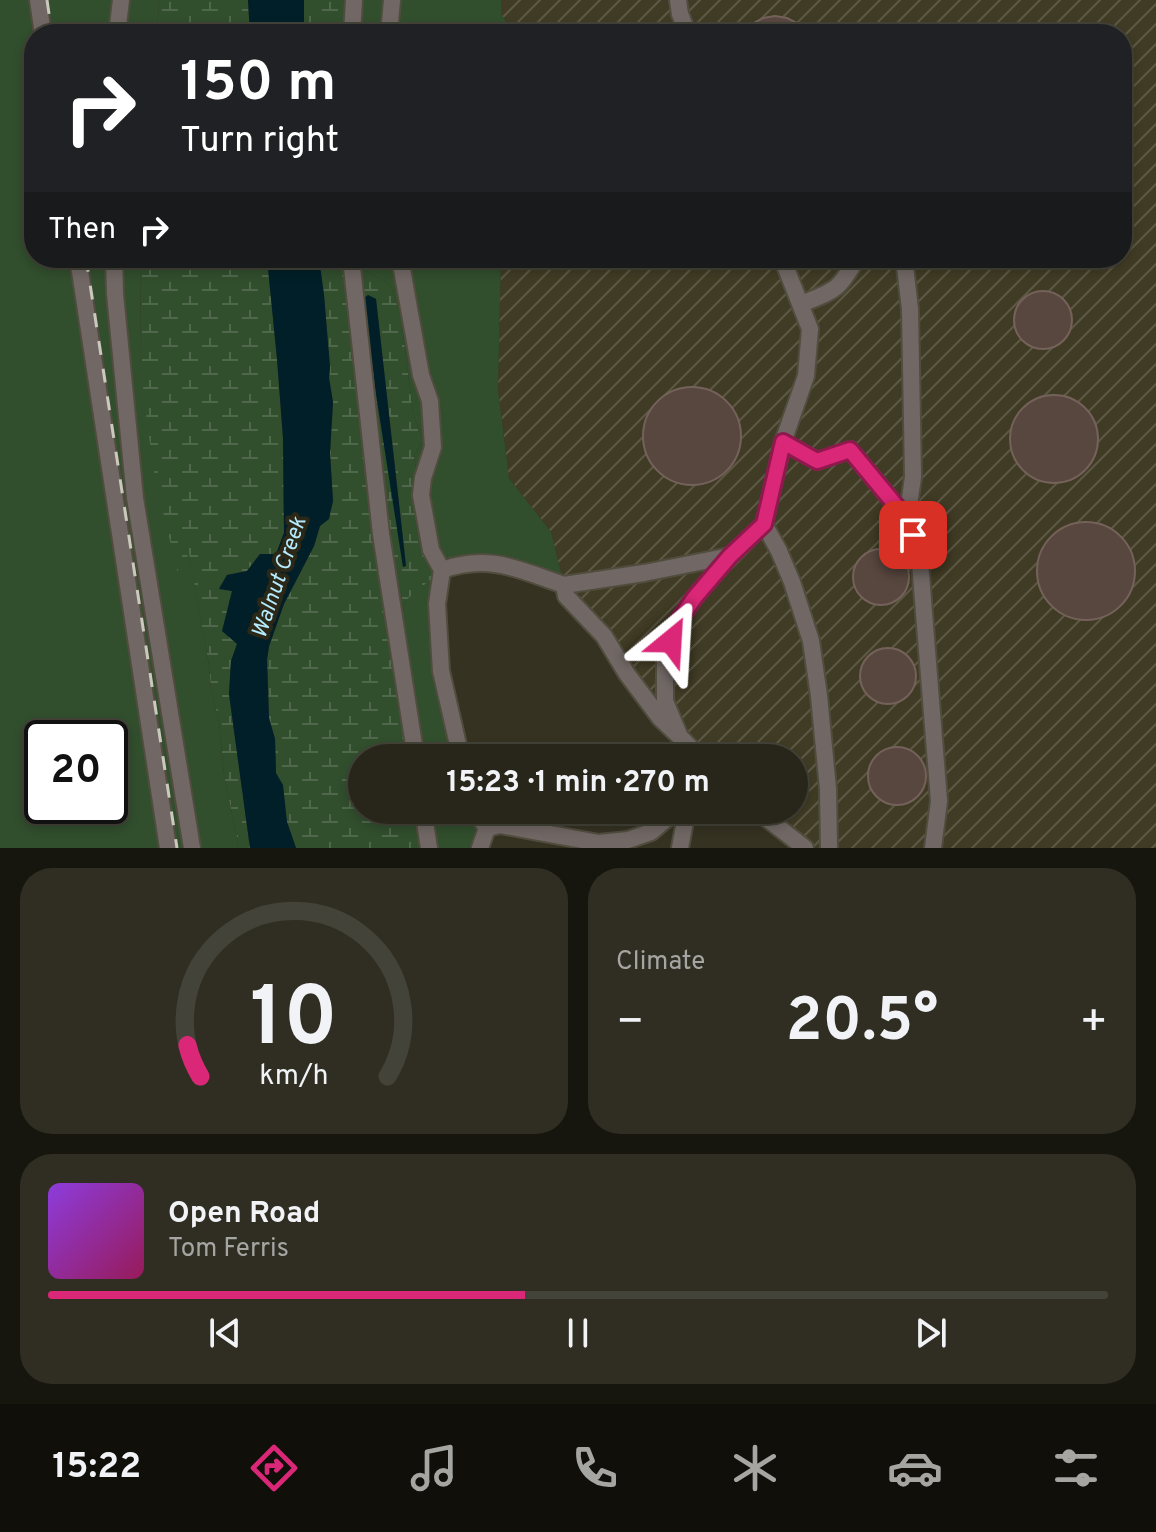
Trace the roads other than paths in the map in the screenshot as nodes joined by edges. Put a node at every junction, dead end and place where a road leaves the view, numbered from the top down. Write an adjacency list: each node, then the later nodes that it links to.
1 (38, 0): 6 (lane)
2 (121, 0): 7 (lane)
3 (354, 0): 8 (lane)
4 (392, 0): 9 (lane)
5 (678, 0): 10 (lane)
6 (42, 24)
7 (118, 24)
8 (353, 24)
9 (390, 24)
10 (684, 24)
11 (80, 268): 35 (lane)
12 (114, 268): 36 (lane)
13 (352, 268): 26 (lane)
14 (402, 268): 23 (lane)
15 (786, 268): 18 (lane)
16 (851, 268): 18 (lane)
17 (905, 268): 20 (lane)
18 (801, 304): 19 (lane)
19 (783, 442): 20 (lane); 21 (lane)
20 (907, 519): 42 (lane)
21 (764, 524): 22 (lane); 41 (lane)
22 (730, 556): 24 (lane); 25 (lane)
23 (442, 570): 24 (lane); 27 (lane)
24 (564, 585): 25 (lane)
25 (680, 737): 28 (lane)
26 (414, 744)
27 (458, 744)
28 (687, 744)
29 (425, 824): 37 (lane)
30 (484, 824): 34 (lane)
31 (660, 824): 34 (lane)
32 (684, 824): 39 (lane)
33 (774, 824): 40 (lane)
34 (487, 828): 38 (lane)
35 (168, 848)
36 (192, 848)
37 (429, 848)
38 (480, 848)
39 (680, 848)
40 (805, 848)
41 (829, 848)
42 (933, 848)

